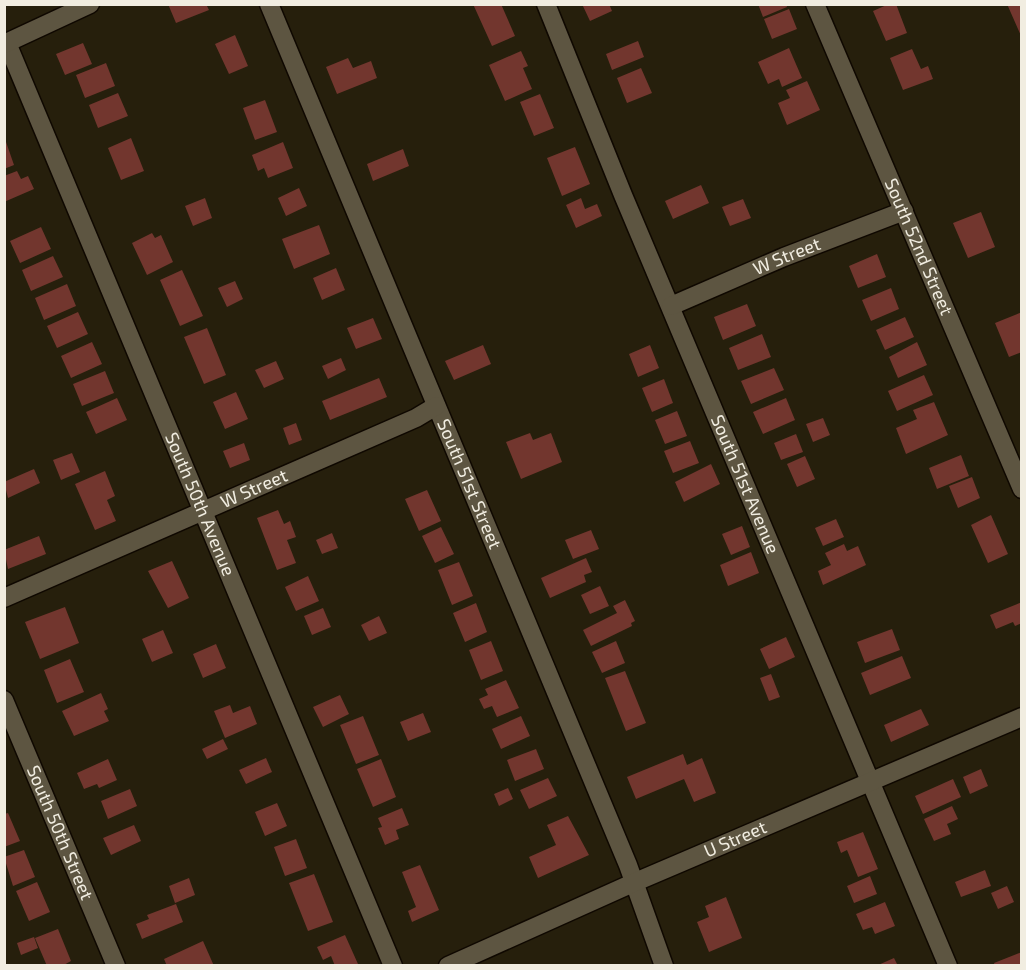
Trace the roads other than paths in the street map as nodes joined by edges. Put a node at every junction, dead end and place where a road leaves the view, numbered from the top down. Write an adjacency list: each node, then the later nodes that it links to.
1 (90, 4): 5 (street)
2 (269, 4): 8 (street, South 51st Street)
3 (546, 4): 7 (street, South 51st Avenue)
4 (815, 4): 6 (street, South 52nd Street)
5 (6, 44): 10 (street, South 50th Avenue)
6 (904, 211): 7 (street, W Street); 9 (street, South 52nd Street)
7 (671, 306): 14 (street, South 51st Avenue)
8 (436, 406): 10 (street, W Street); 15 (street, South 51st Street)
9 (1022, 489)
10 (203, 511): 11 (street, W Street); 17 (street, South 50th Avenue)
11 (4, 598)
12 (4, 700): 16 (street, South 50th Street)
13 (1022, 717): 14 (street, U Street)
14 (870, 782): 15 (street, U Street); 20 (street, South 51st Avenue)
15 (633, 883): 18 (street, U Street); 19 (street, South 51st Street)
16 (116, 966)
17 (393, 966)
18 (448, 966)
19 (664, 966)
20 (948, 966)

